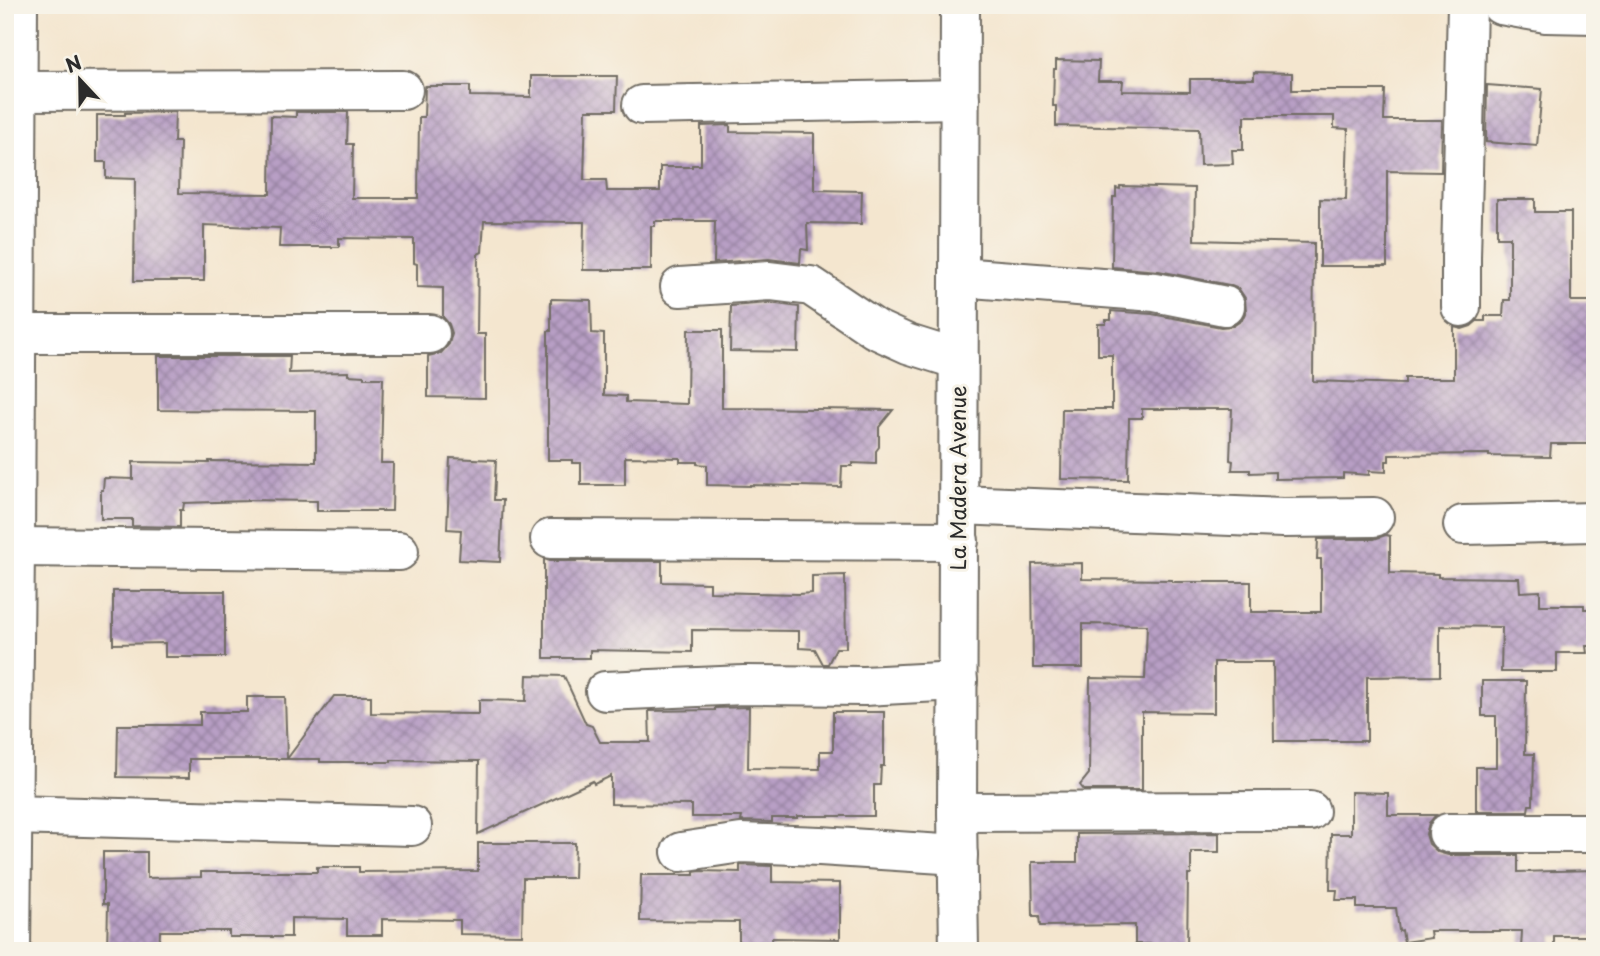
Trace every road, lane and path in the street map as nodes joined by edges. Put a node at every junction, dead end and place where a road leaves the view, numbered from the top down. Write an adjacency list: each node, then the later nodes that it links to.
1 (18, 5): 7 (street)
2 (960, 5): 8 (street, La Madera Avenue)
3 (1467, 5): 13 (street)
4 (1501, 5): 5 (street)
5 (1571, 11)
6 (403, 90): 7 (street)
7 (17, 91): 14 (street)
8 (960, 99): 9 (street); 10 (street, La Madera Avenue)
9 (642, 105)
10 (960, 277): 12 (street); 16 (street, La Madera Avenue)
11 (680, 287): 16 (street)
12 (1226, 306)
13 (1461, 307)
14 (13, 329): 15 (street); 22 (street)
15 (430, 334)
16 (959, 360): 19 (street, La Madera Avenue)
17 (1374, 517): 19 (street)
18 (1595, 522): 20 (street)
19 (959, 523): 21 (street); 24 (street, La Madera Avenue)
20 (1463, 525)
21 (550, 538)
22 (15, 547): 23 (street); 28 (street)
23 (399, 551)
24 (958, 681): 25 (street); 27 (street, La Madera Avenue)
25 (606, 691)
26 (1310, 811): 27 (street)
27 (957, 812): 33 (street, La Madera Avenue)
28 (10, 823): 29 (street); 34 (street)
29 (412, 825)
30 (1448, 833): 31 (street)
31 (1595, 833)
32 (681, 852): 33 (street)
33 (958, 855): 35 (street, La Madera Avenue)
34 (10, 951)
35 (960, 951)

